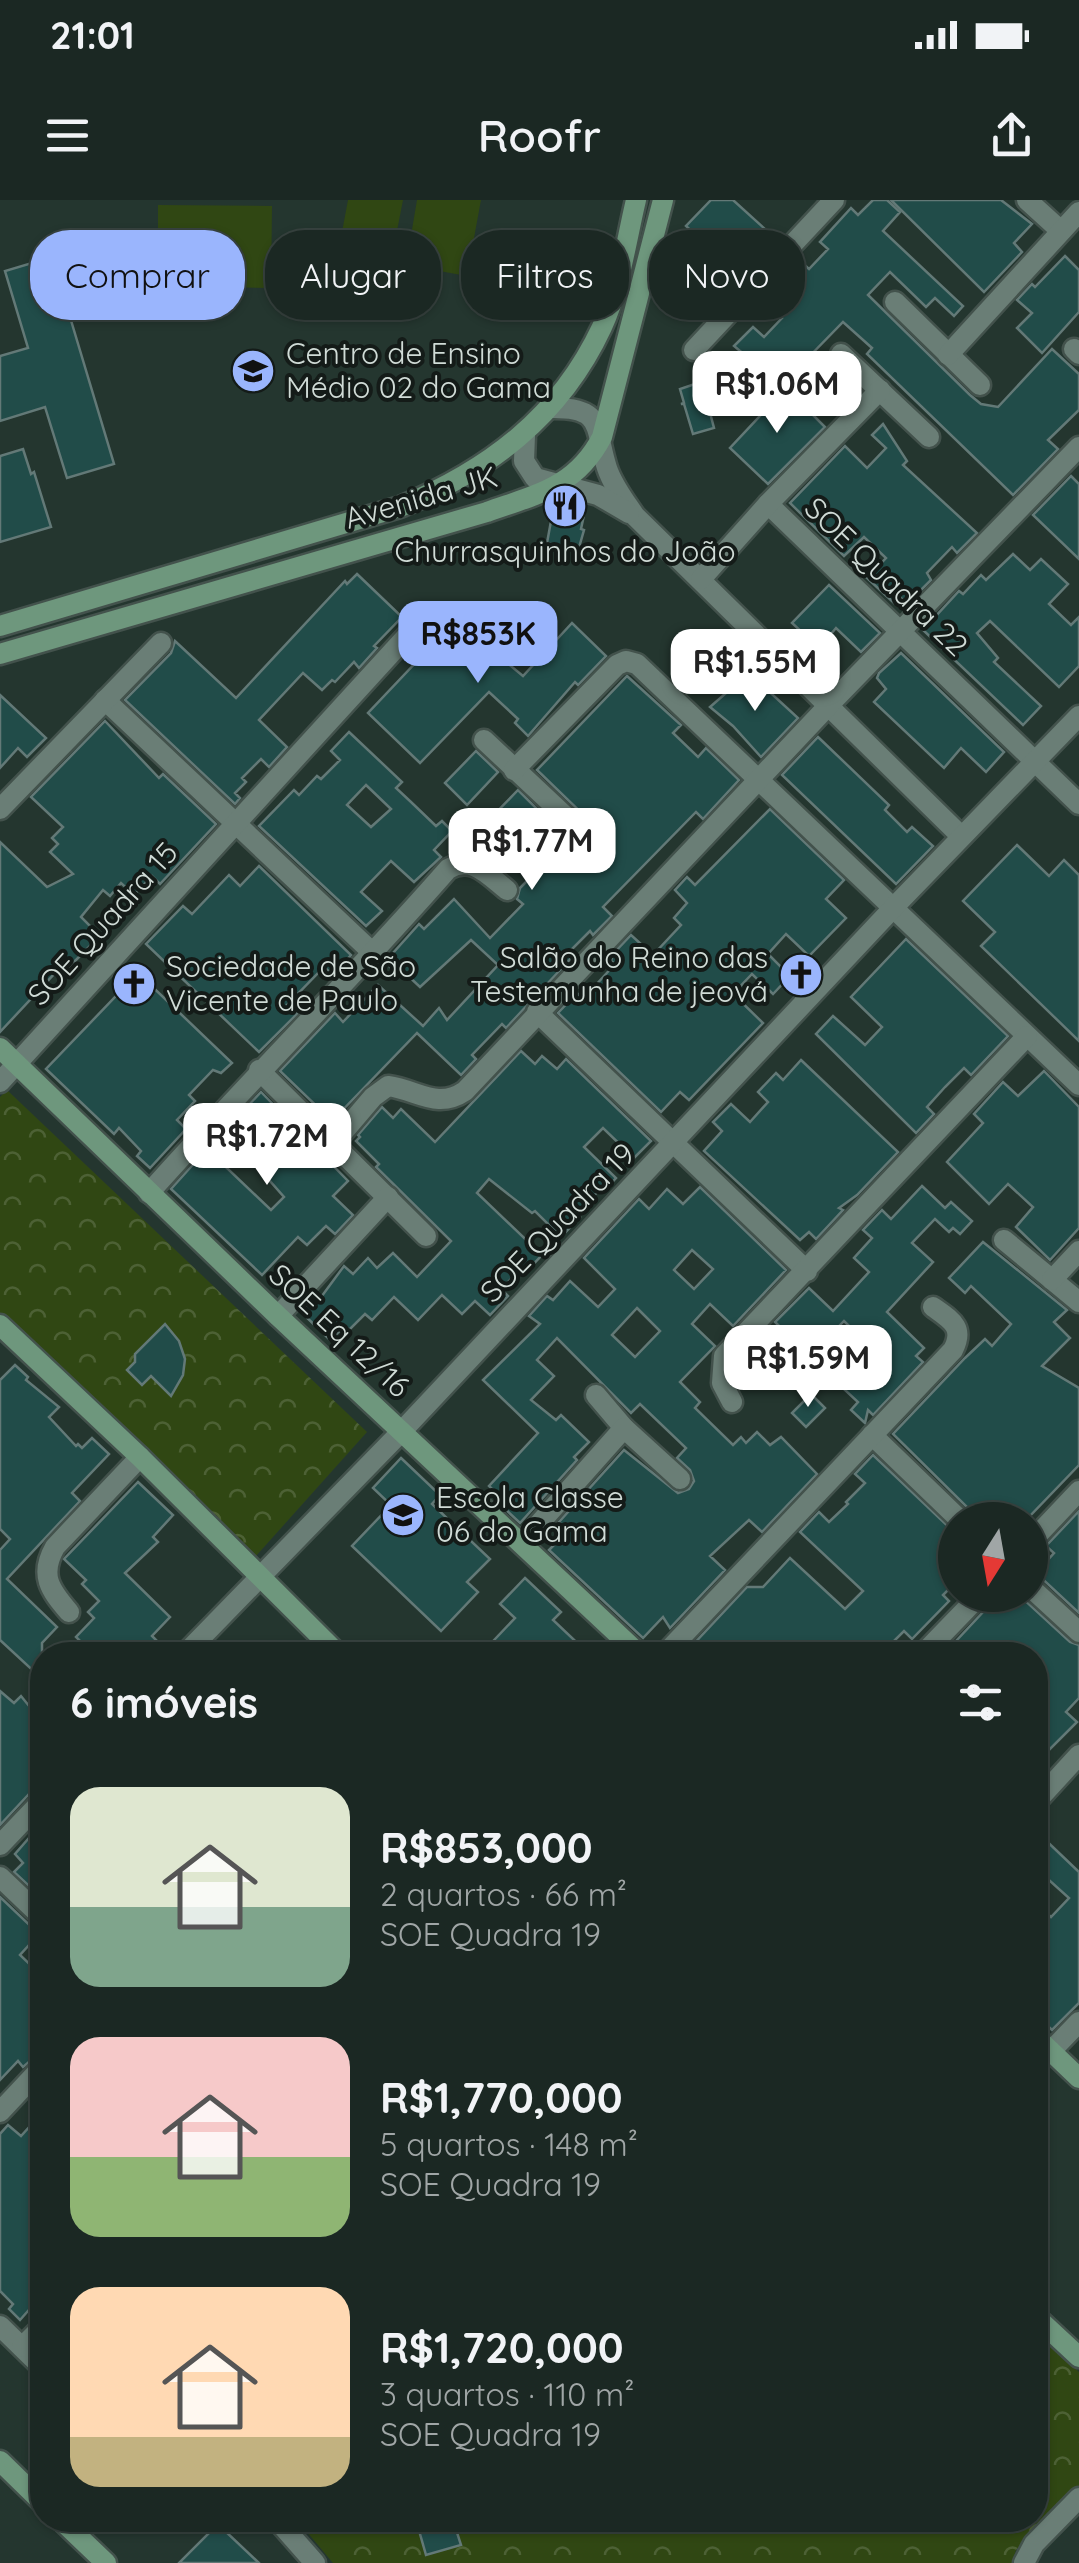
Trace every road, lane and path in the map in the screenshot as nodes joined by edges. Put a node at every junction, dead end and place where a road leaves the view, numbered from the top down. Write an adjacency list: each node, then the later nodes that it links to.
1 (636, 200): 13 (main road, Avenida JK)
2 (663, 200): 15 (main road, Avenida JK)
3 (834, 200): 8 (street)
4 (1026, 200): 6 (street)
5 (1079, 212): 6 (street)
6 (1061, 231): 10 (street)
7 (894, 302): 10 (street)
8 (694, 350)
9 (840, 354): 12 (street)
10 (948, 355): 11 (street)
11 (980, 385)
12 (880, 390): 16 (street); 19 (street, SOE Quadra 22)
13 (551, 408): 14 (main road, Avenida JK); 15 (street)
14 (524, 435): 18 (street); 23 (main road, Avenida JK)
15 (602, 437): 18 (main road, Avenida JK); 20 (street)
16 (930, 437)
17 (1079, 447): 24 (street)
18 (558, 486): 20 (street); 26 (main road, Avenida JK)
19 (768, 504): 21 (street); 24 (street, SOE Quadra 22)
20 (636, 516): 21 (street)
21 (701, 578): 28 (street)
22 (426, 615): 36 (street, SOE Quadra 15)
23 (0, 626)
24 (901, 633): 28 (street); 31 (street, SOE Quadra 22)
25 (161, 643): 27 (street)
26 (0, 654)
27 (105, 700): 35 (street); 36 (street)
28 (828, 706): 33 (street); 38 (street)
29 (1079, 716): 31 (street, SOE Quadra 19)
30 (484, 740): 32 (street)
31 (1036, 761): 34 (street, SOE Quadra 22); 38 (street, SOE Quadra 19)
32 (514, 770): 33 (street); 37 (street)
33 (760, 780): 40 (street); 42 (street)
34 (1079, 804)
35 (0, 809)
36 (234, 824): 41 (street); 45 (street, SOE Quadra 15)
37 (579, 829)
38 (961, 836): 40 (street, SOE Quadra 19)
39 (506, 890): 41 (street)
40 (894, 906): 43 (street); 50 (street, SOE Quadra 19)
41 (374, 954): 46 (street)
42 (537, 1012): 49 (street); 50 (street)
43 (1027, 1036): 48 (street); 56 (street)
44 (0, 1048): 45 (main road, SOE Eq 12/16)
45 (17, 1064): 47 (street, SOE Quadra 15); 51 (main road, SOE Eq 12/16)
46 (259, 1070): 49 (street); 51 (street)
47 (0, 1082)
48 (1079, 1085)
49 (333, 1144): 52 (street)
50 (674, 1144): 56 (street); 65 (street, SOE Quadra 19)
51 (149, 1193): 60 (main road, SOE Eq 12/16)
52 (388, 1197): 53 (street); 60 (street)
53 (426, 1236)
54 (1004, 1240): 57 (street)
55 (1079, 1251): 57 (street)
56 (807, 1271): 63 (street)
57 (1052, 1280): 58 (street)
58 (1079, 1302)
59 (933, 1307): 66 (street)
60 (278, 1316): 65 (main road, SOE Eq 12/16)
61 (4, 1336): 67 (main road)
62 (596, 1395): 64 (street)
63 (732, 1402)
64 (624, 1428): 68 (street); 72 (street)
65 (402, 1431): 72 (main road, SOE Eq 12/16); 73 (street, SOE Quadra 19)
66 (872, 1435): 70 (street); 81 (street)
67 (140, 1458): 73 (main road); 75 (street)
68 (680, 1480)
69 (1079, 1492): 71 (street)
70 (941, 1502)
71 (1048, 1524)
72 (522, 1543): 80 (main road, SOE Eq 12/16)
73 (260, 1576): 78 (street, SOE Quadra 19); 79 (main road)
74 (1048, 1604): 77 (street)
75 (70, 1612)
76 (964, 1612): 82 (street)
77 (1079, 1632)
78 (197, 1642)
79 (326, 1642)
80 (626, 1642)
81 (676, 1642)
82 (935, 1642)
83 (1079, 1755): 84 (street)
84 (1048, 1788)
85 (30, 1814): 86 (street)
86 (0, 1845)
87 (0, 1877): 88 (street)
88 (30, 1906)
89 (1079, 2022): 91 (street)
90 (1048, 2049): 91 (main road)
91 (1051, 2052): 92 (main road)
92 (1079, 2078)
93 (30, 2080): 94 (street)
94 (0, 2112)
95 (0, 2326): 98 (street)
96 (1048, 2328): 100 (main road)
97 (30, 2339): 98 (street)
98 (22, 2347): 99 (street)
99 (30, 2355)
100 (1079, 2358)
101 (0, 2461): 102 (main road)
102 (30, 2490)
103 (1079, 2498): 104 (street)
104 (1048, 2530)
105 (81, 2532): 108 (main road)
106 (288, 2532): 109 (street)
107 (1046, 2532): 110 (street)
108 (106, 2563)
109 (315, 2563)
110 (1024, 2563)

